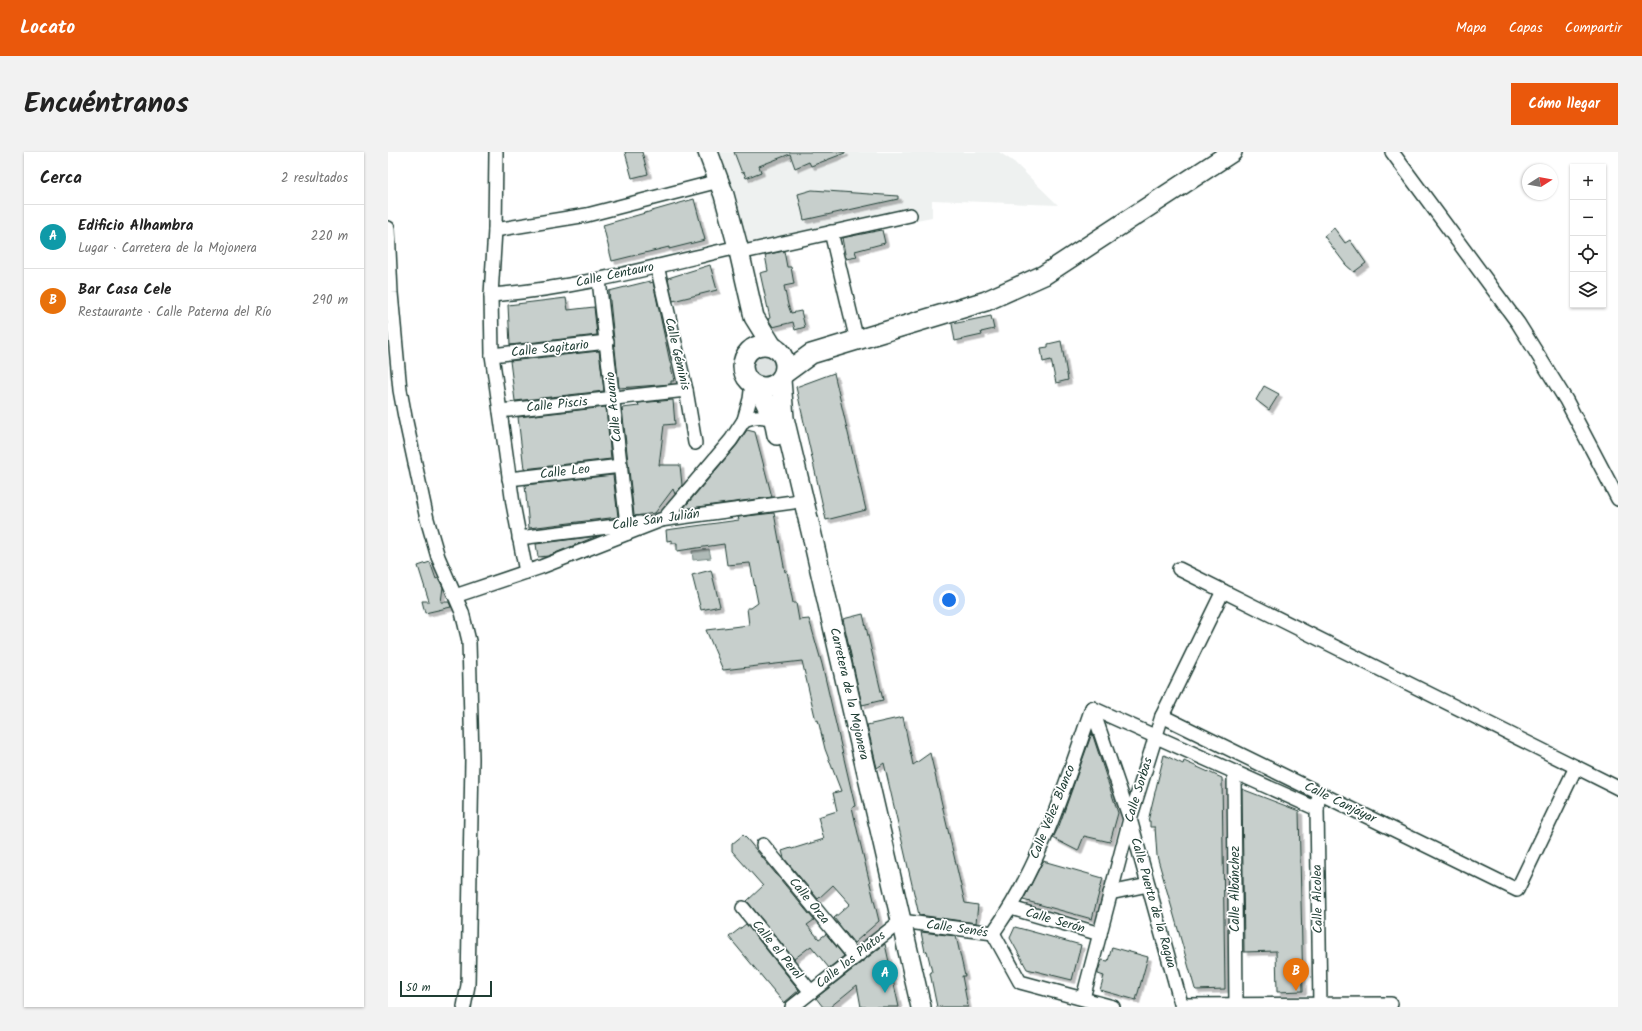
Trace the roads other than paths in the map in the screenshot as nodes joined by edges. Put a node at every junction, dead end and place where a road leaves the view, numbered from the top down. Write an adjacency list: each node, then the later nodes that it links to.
1 (496, 152): 8 (street)
2 (708, 152): 5 (street)
3 (1232, 152): 15 (street)
4 (1392, 152): 31 (street)
5 (719, 181): 8 (street); 10 (street)
6 (910, 215): 9 (street, Calle Centauro)
7 (388, 228): 39 (street)
8 (495, 230): 13 (street)
9 (831, 232): 10 (street, Calle Centauro); 15 (street)
10 (739, 250): 11 (street, Calle Centauro); 14 (street)
11 (657, 266): 12 (street, Calle Centauro); 23 (street, Calle Géminis)
12 (599, 280): 13 (street, Calle Centauro); 16 (street, Calle Acuario)
13 (491, 295): 20 (street)
14 (754, 317): 17 (street); 18 (street)
15 (857, 341): 19 (street)
16 (607, 342): 20 (street, Calle Sagitario); 24 (street, Calle Acuario)
17 (774, 347): 18 (street); 19 (street); 21 (street)
18 (748, 351): 22 (street)
19 (812, 354): 21 (street)
20 (492, 355): 25 (street)
21 (783, 376): 22 (street); 54 (street, Carretera de la Mojonera)
22 (755, 385): 26 (street); 27 (street, Carretera de la Mojonera)
23 (686, 390): 24 (street, Calle Piscis); 28 (street, Calle Géminis)
24 (613, 398): 25 (street, Calle Piscis); 29 (street, Calle Acuario)
25 (500, 411): 30 (street)
26 (744, 420): 27 (street); 33 (street)
27 (774, 420): 32 (street, Carretera de la Mojonera)
28 (695, 443)
29 (621, 466): 30 (street, Calle Leo); 34 (street, Calle Acuario)
30 (509, 479): 35 (street)
31 (1618, 499)
32 (793, 502): 33 (street, Calle San Julián); 54 (street, Carretera de la Mojonera)
33 (664, 519): 34 (street, Calle San Julián)
34 (627, 529): 35 (street, Calle San Julián); 37 (street)
35 (519, 538): 37 (street)
36 (1179, 570): 38 (street)
37 (526, 572): 39 (street)
38 (1223, 591): 41 (street, Calle Sorbas); 43 (street)
39 (455, 596): 65 (street)
40 (1092, 708): 42 (street, Calle Canjáyar); 48 (street, Calle Puerto de la Ragua); 53 (street, Calle Vélez Blanco)
41 (1162, 716): 42 (street, Calle Sorbas); 46 (street, Calle Canjáyar)
42 (1156, 737): 44 (street, Calle Canjáyar); 48 (street, Calle Sorbas)
43 (1576, 767): 45 (street); 46 (street, Calle Canjáyar)
44 (1234, 772): 47 (street, Calle Canjáyar); 61 (street, Calle Albánchez)
45 (1618, 788)
46 (1319, 792): 47 (street, Calle Alcolea)
47 (1317, 809): 62 (street, Calle Alcolea)
48 (1130, 819): 50 (street, Calle Puerto de la Ragua); 51 (street, Calle Sorbas)
49 (763, 846): 57 (street, Calle Orza)
50 (1148, 885): 51 (street); 63 (street, Calle Puerto de la Ragua)
51 (1110, 893): 56 (street, Calle Sorbas)
52 (743, 908): 59 (street, Calle el Perol)
53 (1011, 908): 55 (street, Calle Vélez Blanco); 56 (street, Calle Serón)
54 (897, 925): 55 (street, Calle Senés); 57 (street, Calle los Platos); 67 (street, Carretera de la Mojonera); 68 (street, Carretera de la Mojonera)
55 (993, 933): 58 (street, Calle Senés)
56 (1100, 934): 58 (street, Calle Sorbas)
57 (855, 957): 59 (street, Calle los Platos)
58 (1082, 998): 69 (street, Calle Senés)
59 (807, 999): 66 (street, Calle los Platos)
60 (1391, 1004): 64 (street)
61 (1236, 1005): 62 (street); 63 (street)
62 (1320, 1005): 64 (street)
63 (1182, 1006)
64 (1341, 1006)
65 (464, 1007)
66 (792, 1007)
67 (909, 1007)
68 (921, 1007)
69 (1113, 1007)

